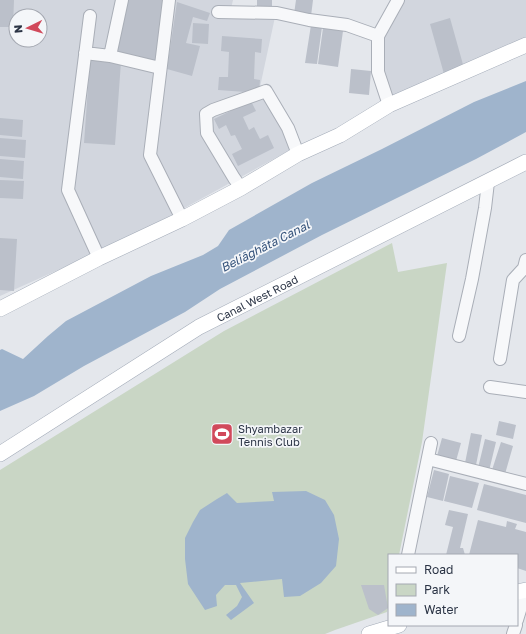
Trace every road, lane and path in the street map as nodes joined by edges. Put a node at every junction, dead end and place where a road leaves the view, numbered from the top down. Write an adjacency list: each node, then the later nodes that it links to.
1 (122, 0): 9 (street)
2 (168, 0): 10 (street)
3 (398, 0): 6 (street)
4 (218, 12): 6 (street)
5 (90, 16): 8 (street)
6 (378, 36): 11 (street)
7 (526, 45): 11 (main road)
8 (85, 53): 9 (street); 17 (street)
9 (110, 56): 10 (street)
10 (160, 68): 16 (street)
11 (389, 105): 12 (main road)
12 (298, 154): 15 (main road); 15 (street)
13 (526, 162): 14 (main road, Canal West Road)
14 (488, 182): 20 (street); 25 (main road, Canal West Road)
15 (241, 188): 16 (main road)
16 (182, 219): 17 (main road)
17 (99, 258): 19 (main road)
18 (526, 260): 21 (street)
19 (0, 309)
20 (459, 336)
21 (500, 360)
22 (490, 387): 23 (street)
23 (526, 392)
24 (431, 443): 26 (street)
25 (0, 454)
26 (428, 459): 27 (street); 28 (street)
27 (526, 484)
28 (408, 554)
29 (526, 590): 30 (street)
30 (518, 617)
31 (394, 628): 32 (main road)
32 (369, 634)

